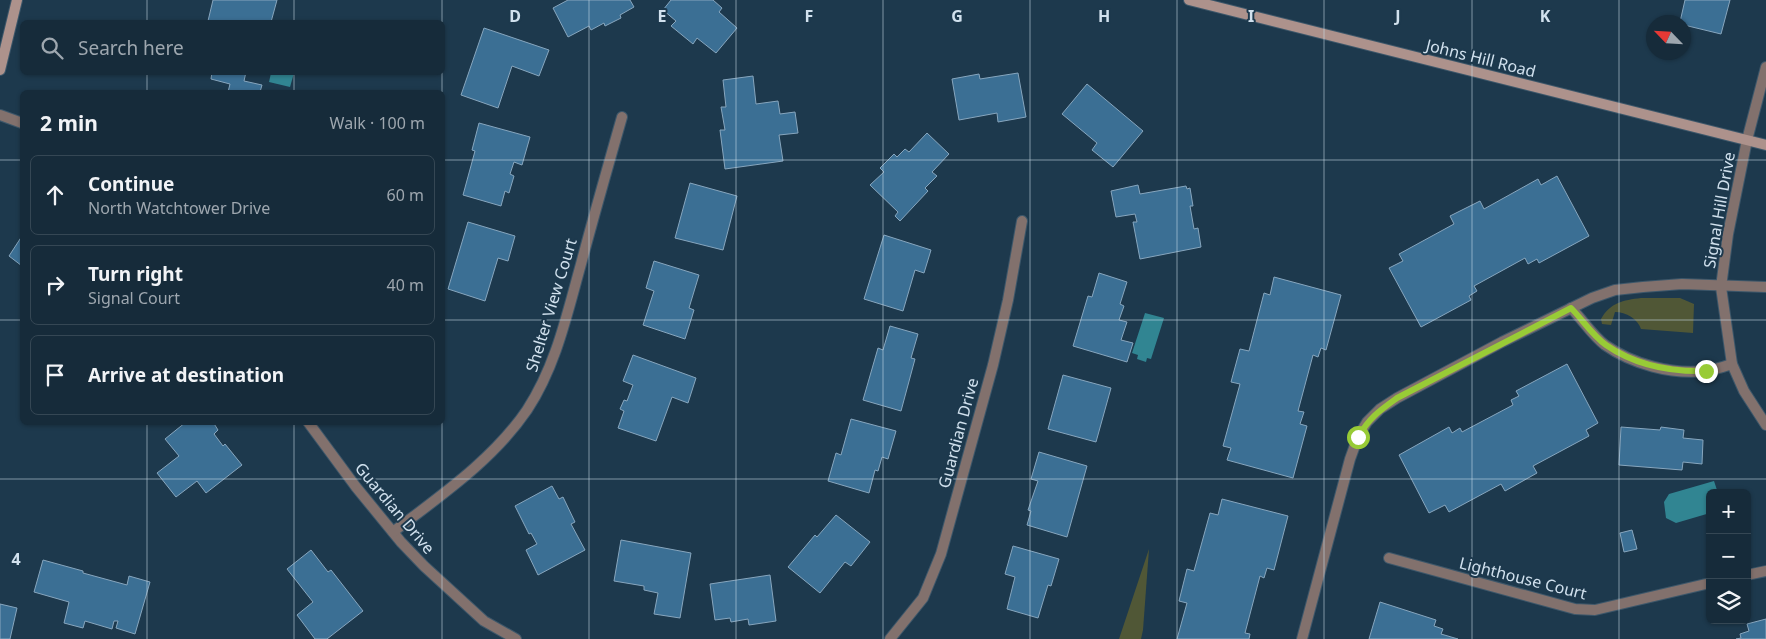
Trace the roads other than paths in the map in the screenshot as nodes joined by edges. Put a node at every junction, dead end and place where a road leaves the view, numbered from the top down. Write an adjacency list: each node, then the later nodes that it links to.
1 (17, 0): 4 (main road)
2 (1189, 0): 8 (main road, Johns Hill Road)
3 (1766, 66): 8 (street, Signal Hill Drive)
4 (0, 70)
5 (0, 115): 7 (street)
6 (622, 117): 17 (street, Shelter View Court)
7 (20, 122)
8 (1747, 140): 9 (main road, Johns Hill Road); 11 (street, Signal Hill Drive)
9 (1766, 145)
10 (1022, 221): 23 (street, Guardian Drive)
11 (1721, 287): 12 (street); 13 (street); 14 (street, Signal Hill Drive)
12 (1766, 287)
13 (1571, 308): 14 (street); 24 (street)
14 (1732, 364): 16 (street, Signal Hill Drive)
15 (310, 425): 17 (street, Guardian Drive)
16 (1766, 425)
17 (393, 532): 22 (street, Guardian Drive)
18 (1389, 558): 21 (street, Lighthouse Court)
19 (1766, 571): 20 (street)
20 (1751, 574)
21 (1706, 584)
22 (516, 639)
23 (890, 639)
24 (1302, 639)

